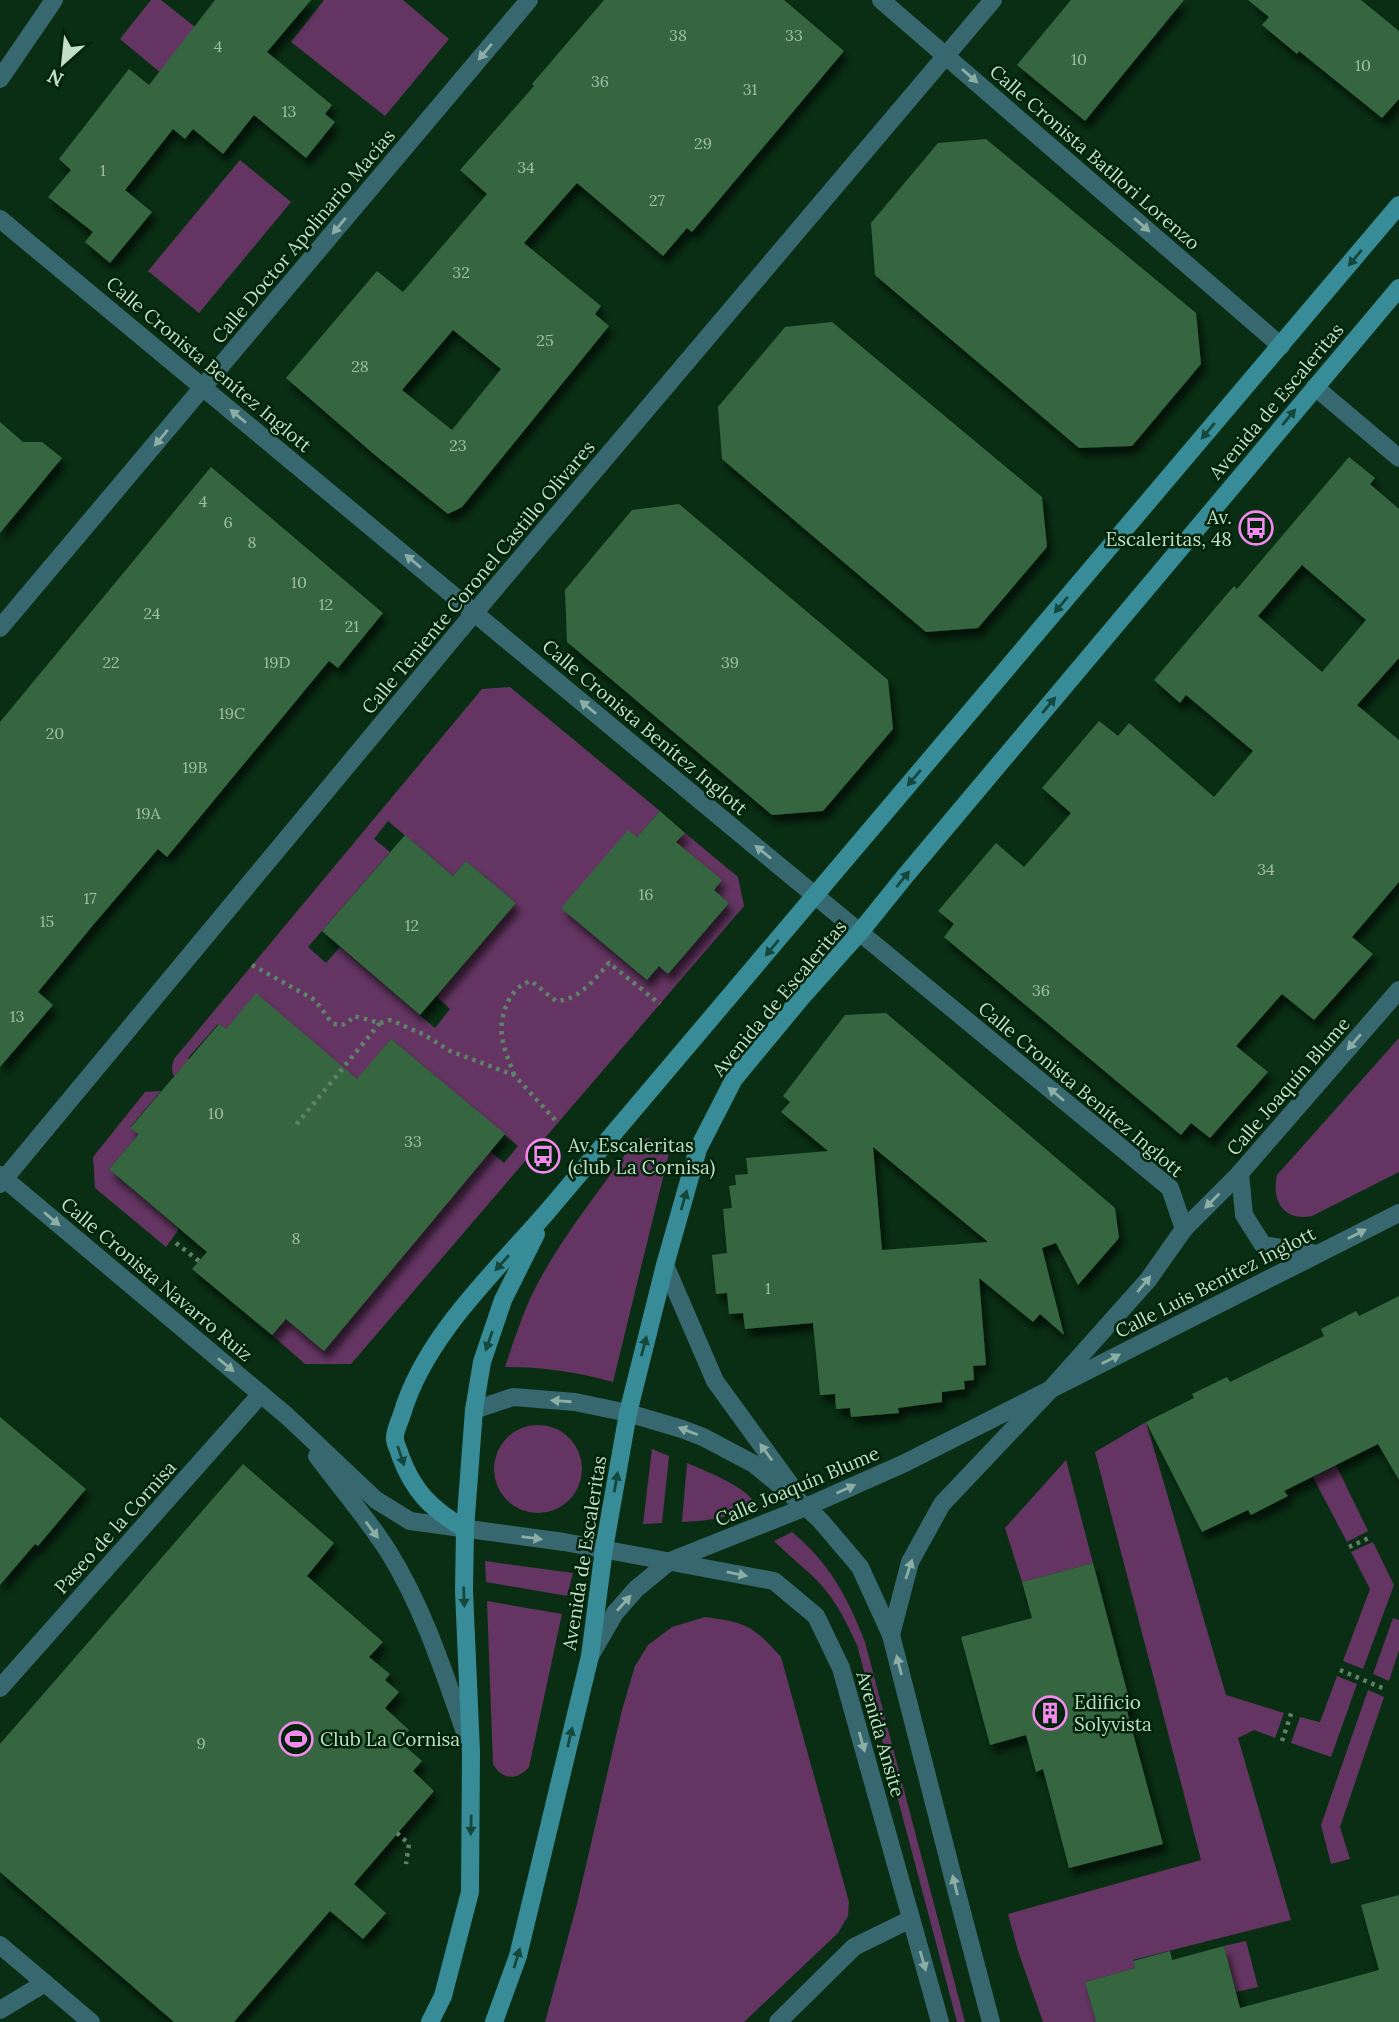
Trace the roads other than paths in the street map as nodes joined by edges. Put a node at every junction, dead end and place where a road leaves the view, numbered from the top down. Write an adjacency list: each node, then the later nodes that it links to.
1 (54, 0): 6 (street)
2 (529, 0): 11 (street, Calle Doctor Apolinario Macías, one-way to 11)
3 (881, 0): 5 (street, Calle Cronista Batllori Lorenzo)
4 (993, 0): 5 (street, Calle Teniente Coronel Castillo Olivares)
5 (946, 55): 10 (street, Calle Cronista Batllori Lorenzo, one-way to 10); 14 (street, Calle Teniente Coronel Castillo Olivares)
6 (0, 79)
7 (1399, 205): 10 (street, Avenida de Escaleritas, one-way to 10)
8 (0, 219): 11 (street, Calle Cronista Benítez Inglott)
9 (1399, 288): 12 (street, Avenida de Escaleritas)
10 (1281, 346): 16 (street, Avenida de Escaleritas, one-way to 16)
11 (203, 387): 14 (street, Calle Cronista Benítez Inglott, one-way to 11); 15 (street, Calle Doctor Apolinario Macías, one-way to 15)
12 (1315, 387): 13 (street); 17 (street, Avenida de Escaleritas, one-way to 12)
13 (1399, 458)
14 (476, 613): 16 (street, Calle Cronista Benítez Inglott, one-way to 14); 20 (street, Calle Teniente Coronel Castillo Olivares)
15 (0, 628)
16 (816, 896): 17 (street, Calle Cronista Benítez Inglott); 21 (street, Avenida de Escaleritas, one-way to 21)
17 (860, 933): 23 (street, Calle Cronista Benítez Inglott, one-way to 17); 25 (street, Avenida de Escaleritas, one-way to 17)
18 (1399, 990): 19 (street, Calle Joaquín Blume, one-way to 19)
19 (1240, 1173): 23 (street, one-way to 23); 24 (street, Calle Joaquín Blume)
20 (2, 1179): 27 (street, Calle Cronista Navarro Ruiz, one-way to 27)
21 (547, 1212): 28 (street, Avenida de Escaleritas, one-way to 28); 32 (street, Avenida de Escaleritas, one-way to 32)
22 (1399, 1213): 24 (street, Calle Luis Benítez Inglott, one-way to 22)
23 (1184, 1228): 26 (street, Calle Joaquín Blume, one-way to 23)
24 (1317, 1254): 26 (street, Calle Luis Benítez Inglott, one-way to 24)
25 (665, 1265): 29 (street, Avenida de Escaleritas, one-way to 25); 31 (street, Avenida Ansite, one-way to 25)
26 (1050, 1390): 31 (street, Calle Joaquín Blume, one-way to 26); 35 (street, Calle Joaquín Blume, one-way to 26)
27 (261, 1394): 30 (street, Calle Cronista Navarro Ruiz); 37 (street, Paseo de la Cornisa)
28 (474, 1410): 29 (street, Avenida Ansite, one-way to 28); 32 (street, Avenida de Escaleritas)
29 (628, 1413): 31 (street, Avenida Ansite, one-way to 29); 33 (street, Avenida de Escaleritas, one-way to 29)
30 (287, 1416): 32 (street, Calle Cronista Navarro Ruiz); 38 (street, Calle Cronista Navarro Ruiz, one-way to 38)
31 (806, 1507): 34 (street, Calle Joaquín Blume); 35 (street, Avenida Ansite)
32 (465, 1529): 33 (street, Calle Cronista Navarro Ruiz, one-way to 33); 38 (street, Avenida de Escaleritas, one-way to 38)
33 (604, 1549): 34 (street, Calle Cronista Navarro Ruiz); 36 (street, Avenida de Escaleritas)
34 (670, 1561): 36 (street, Calle Joaquín Blume, one-way to 34); 39 (street, Avenida Ansite, one-way to 39)
35 (891, 1635): 48 (street, Avenida Ansite, one-way to 35)
36 (590, 1656): 45 (street, Avenida de Escaleritas, one-way to 36)
37 (0, 1688)
38 (471, 1752): 44 (street, Avenida de Escaleritas, one-way to 44)
39 (911, 1919): 46 (street); 47 (street, Avenida Ansite, one-way to 47)
40 (0, 1945): 41 (street)
41 (45, 1983): 42 (street); 43 (street)
42 (0, 2010)
43 (91, 2022)
44 (430, 2022)
45 (494, 2022)
46 (778, 2022)
47 (940, 2022)
48 (991, 2022)

